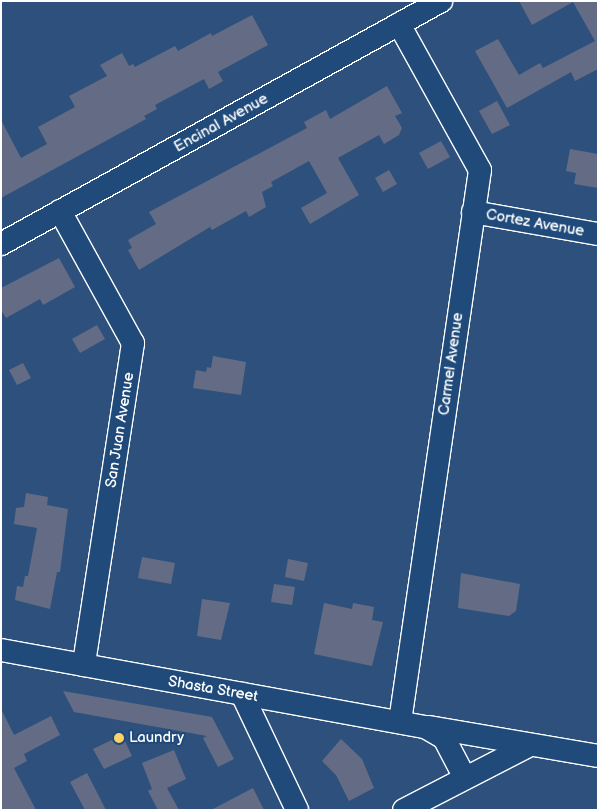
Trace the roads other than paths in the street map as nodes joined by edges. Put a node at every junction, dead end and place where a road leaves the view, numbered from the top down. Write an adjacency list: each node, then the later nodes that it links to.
1 (441, 1): 2 (street, Encinal Avenue)
2 (400, 24): 3 (street, Encinal Avenue); 4 (street, Carmel Avenue)
3 (60, 211): 6 (street, Encinal Avenue); 8 (street, San Juan Avenue)
4 (473, 212): 5 (street, Cortez Avenue); 10 (street, Carmel Avenue)
5 (598, 234)
6 (1, 244)
7 (1, 650): 8 (street, Shasta Street)
8 (84, 666): 9 (street, Shasta Street)
9 (242, 694): 10 (street, Shasta Street); 15 (street)
10 (400, 722): 11 (street, Shasta Street)
11 (425, 727): 12 (street, Shasta Street); 14 (street, Shasta Street)
12 (530, 745): 13 (street, Shasta Street); 14 (street)
13 (598, 756)
14 (465, 778): 16 (street)
15 (298, 810)
16 (404, 810)

